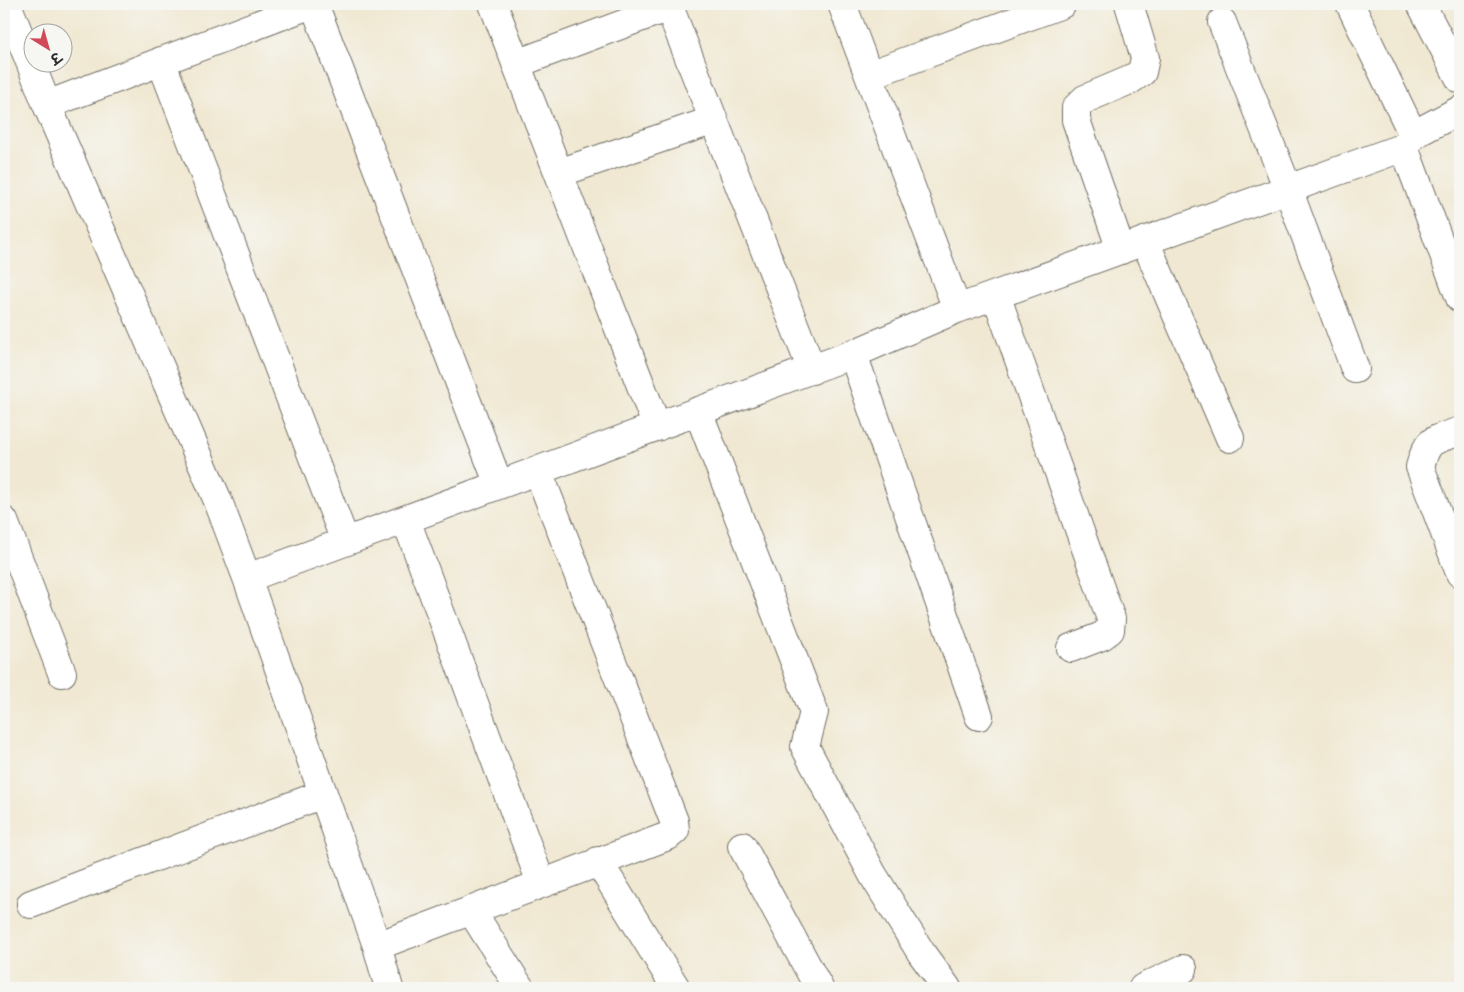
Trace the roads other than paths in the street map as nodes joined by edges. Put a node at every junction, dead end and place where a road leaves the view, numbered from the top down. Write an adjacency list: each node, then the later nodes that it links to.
1 (8, 4): 16 (street)
2 (313, 4): 12 (street); 34 (street)
3 (493, 4): 13 (street)
4 (842, 4): 14 (street)
5 (1062, 4): 10 (street)
6 (1129, 4): 22 (street)
7 (1350, 4): 19 (street)
8 (1421, 4): 15 (street)
9 (669, 5): 13 (street); 18 (street)
10 (997, 15): 14 (street)
11 (1222, 22): 21 (street)
12 (161, 61): 16 (street); 37 (street)
13 (516, 64): 20 (street)
14 (869, 75): 25 (street)
15 (1460, 79)
16 (47, 105): 39 (street)
17 (1460, 110): 19 (street)
18 (714, 120): 20 (street); 28 (street)
19 (1408, 141): 21 (street); 24 (street)
20 (559, 173): 30 (street)
21 (1288, 189): 22 (street); 27 (street)
22 (1133, 246): 23 (street); 32 (street)
23 (996, 295): 25 (street); 40 (street)
24 (1460, 298)
25 (957, 309): 26 (street)
26 (853, 354): 28 (street); 42 (street)
27 (1355, 369)
28 (812, 370): 29 (street)
29 (698, 411): 30 (street); 55 (street)
30 (657, 426): 33 (street)
31 (1460, 431): 38 (street)
32 (1230, 438)
33 (538, 470): 34 (street); 45 (street)
34 (499, 485): 35 (street)
35 (406, 520): 37 (street); 46 (street)
36 (4, 521): 41 (street)
37 (345, 542): 39 (street)
38 (1460, 573)
39 (247, 578): 43 (street)
40 (1071, 648)
41 (62, 673)
42 (979, 716)
43 (323, 794): 47 (street); 49 (street)
44 (742, 846): 54 (street)
45 (598, 861): 46 (street); 53 (street)
46 (541, 883): 48 (street)
47 (31, 904)
48 (471, 910): 49 (street); 52 (street)
49 (376, 946): 51 (street)
50 (1183, 969): 56 (street)
51 (389, 988)
52 (520, 988)
53 (676, 988)
54 (819, 988)
55 (948, 988)
56 (1143, 988)

